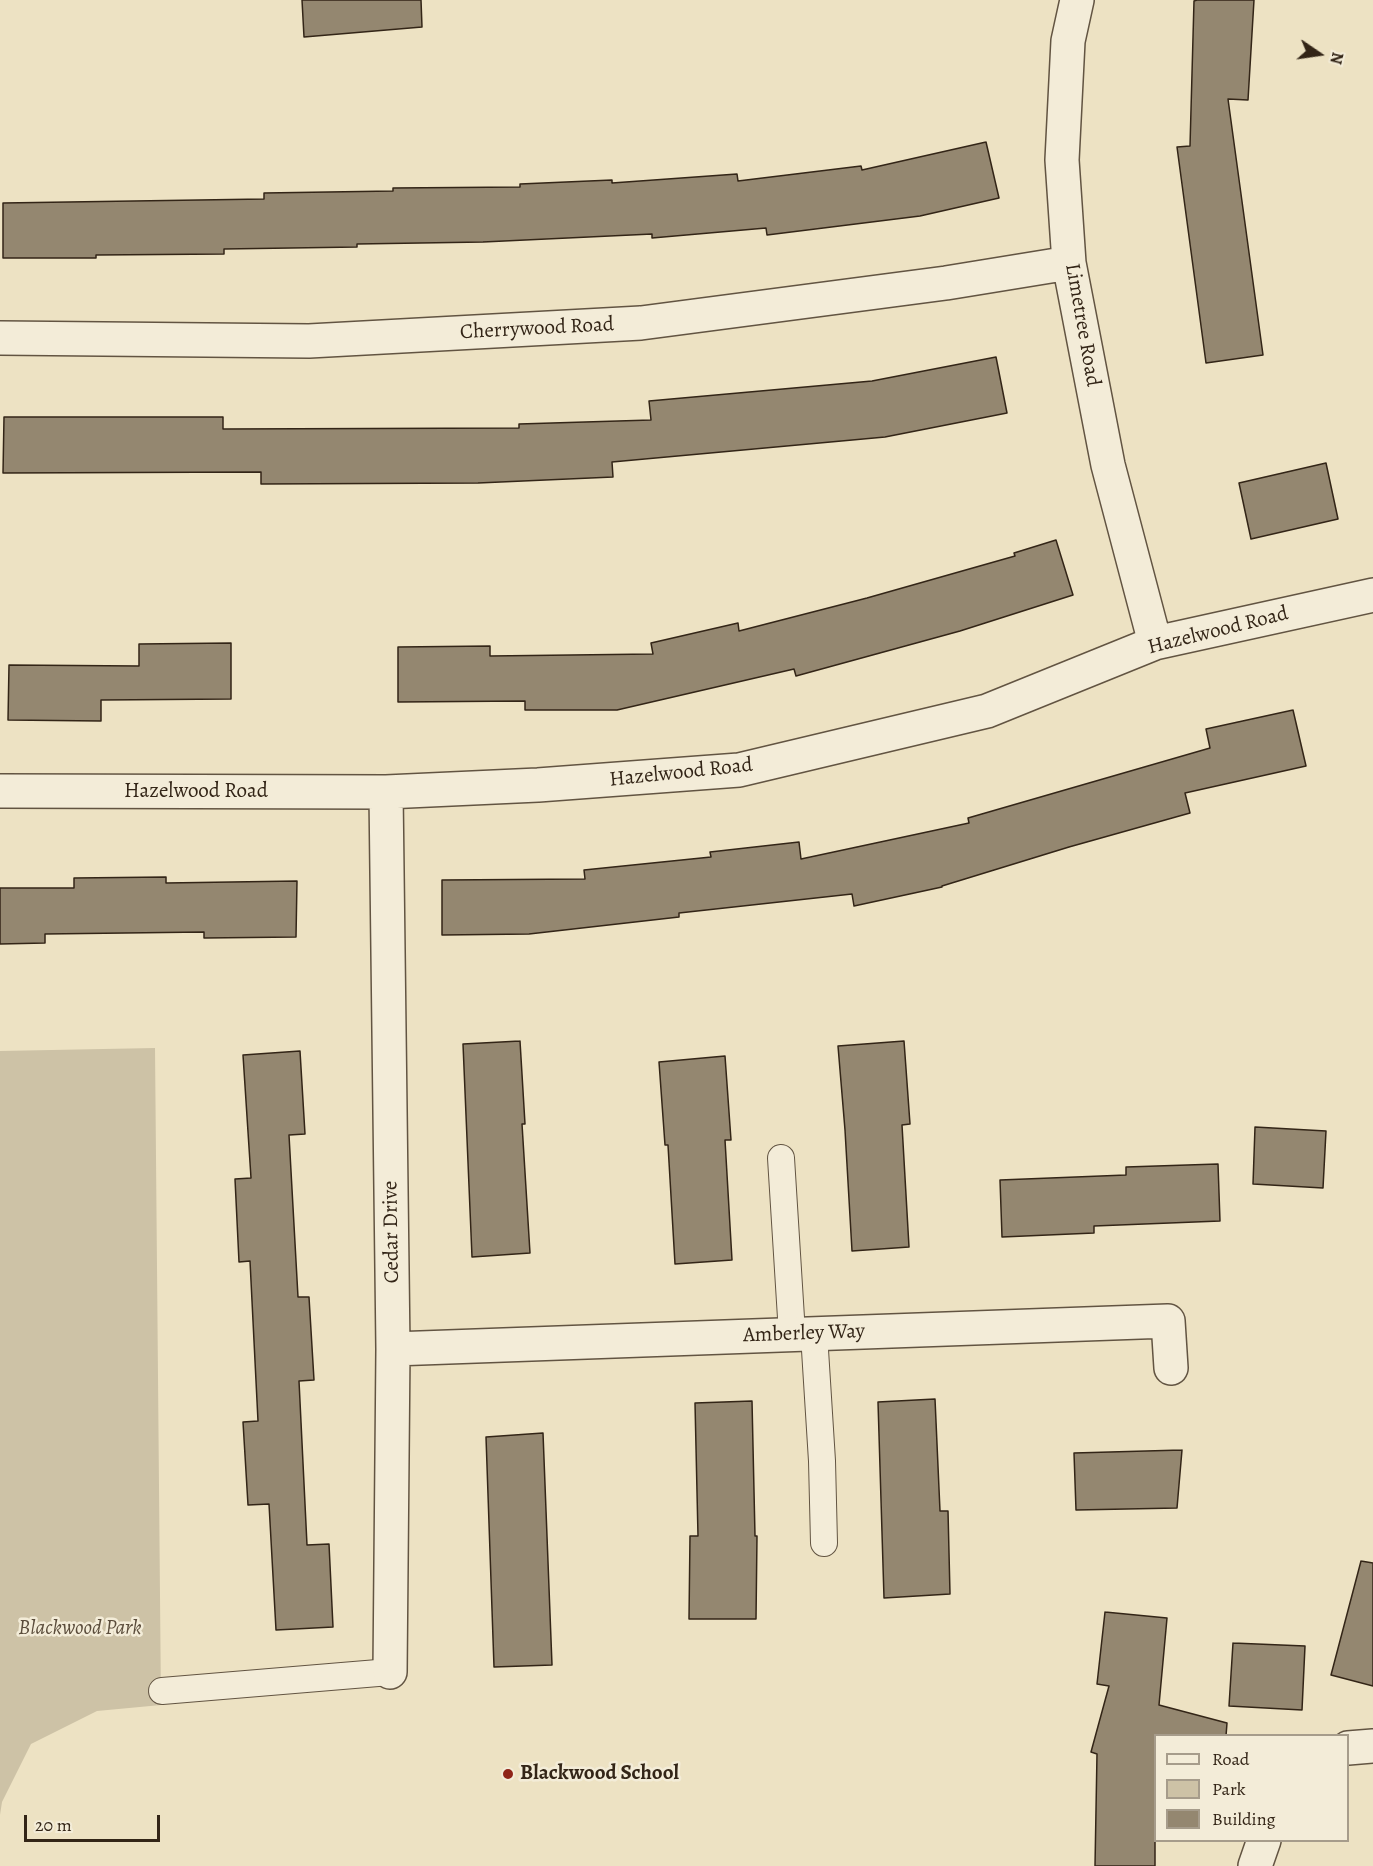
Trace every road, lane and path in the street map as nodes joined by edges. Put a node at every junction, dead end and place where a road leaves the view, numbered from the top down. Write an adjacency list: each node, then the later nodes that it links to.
1 (1077, 0): 2 (street, Limetree Road)
2 (1069, 263): 3 (street, Cherrywood Road); 5 (street, Limetree Road)
3 (0, 338)
4 (1373, 595): 5 (street, Hazelwood Road)
5 (1155, 643): 7 (street, Hazelwood Road)
6 (0, 791): 7 (street, Hazelwood Road)
7 (386, 792): 10 (street, Cedar Drive)
8 (781, 1158): 9 (lane)
9 (803, 1334): 10 (street, Amberley Way); 11 (street, Amberley Way); 12 (lane)
10 (393, 1349): 13 (street, Cedar Drive)
11 (1171, 1368)
12 (824, 1543)
13 (390, 1672): 14 (lane)
14 (162, 1691)
15 (1373, 1746): 16 (street)
16 (1349, 1748)
17 (1263, 1842): 18 (street)
18 (1255, 1866)

